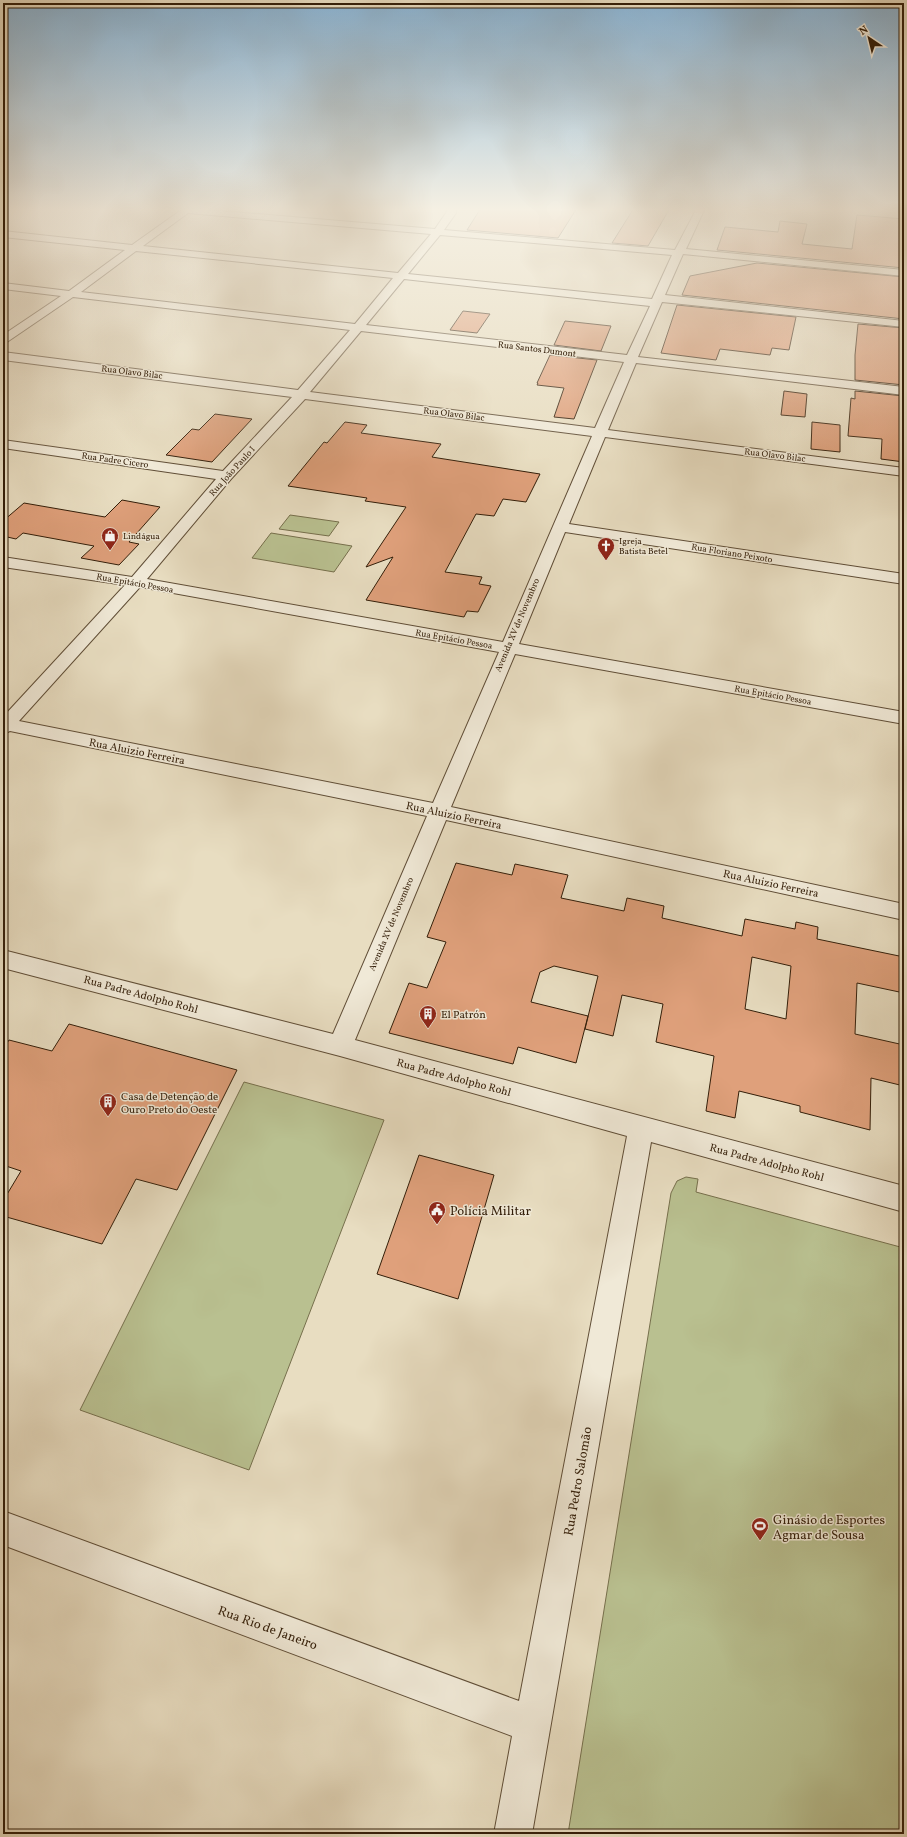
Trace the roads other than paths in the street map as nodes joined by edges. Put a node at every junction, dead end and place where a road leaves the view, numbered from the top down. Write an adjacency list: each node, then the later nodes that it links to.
1 (71, 294): 7 (street, Rua Santos Dumont); 8 (street)
2 (387, 294): 7 (street, Rua João Paulo I)
3 (593, 294): 5 (street)
4 (660, 294): 5 (street, Avenida XV de Novembro)
5 (657, 300): 6 (street); 10 (street, Avenida XV de Novembro)
6 (904, 324)
7 (359, 327): 10 (street, Rua Santos Dumont); 12 (street, Rua João Paulo I)
8 (3, 340)
9 (3, 356): 12 (street, Rua Olavo Bilac)
10 (631, 360): 11 (street, Rua Santos Dumont); 13 (street, Avenida XV de Novembro)
11 (904, 391)
12 (302, 394): 13 (street, Rua Olavo Bilac); 16 (street, Rua João Paulo I)
13 (600, 432): 15 (street, Rua Olavo Bilac); 17 (street, Avenida XV de Novembro)
14 (3, 444): 16 (street, Rua Padre Cicero)
15 (904, 472)
16 (226, 476): 20 (street, Rua João Paulo I)
17 (560, 527): 19 (street, Rua Floriano Peixoto); 21 (street, Avenida XV de Novembro)
18 (3, 562): 20 (street, Rua Epitácio Pessoa)
19 (904, 579)
20 (136, 582): 21 (street, Rua Epitácio Pessoa); 23 (street, Rua João Paulo I)
21 (507, 649): 22 (street, Rua Epitácio Pessoa); 24 (street, Avenida XV de Novembro)
22 (904, 718)
23 (4, 725): 24 (street, Rua Aluizio Ferreira)
24 (440, 812): 25 (street, Rua Aluizio Ferreira); 27 (street, Avenida XV de Novembro)
25 (904, 912)
26 (3, 959): 27 (street, Rua Padre Adolpho Rohl)
27 (340, 1046): 28 (street, Rua Padre Adolpho Rohl)
28 (641, 1128): 29 (street, Rua Padre Adolpho Rohl); 31 (street, Rua Pedro Salomão)
29 (904, 1199)
30 (3, 1528): 31 (street, Rua Rio de Janeiro)
31 (533, 1725): 32 (street, Rua Pedro Salomão)
32 (513, 1834)

